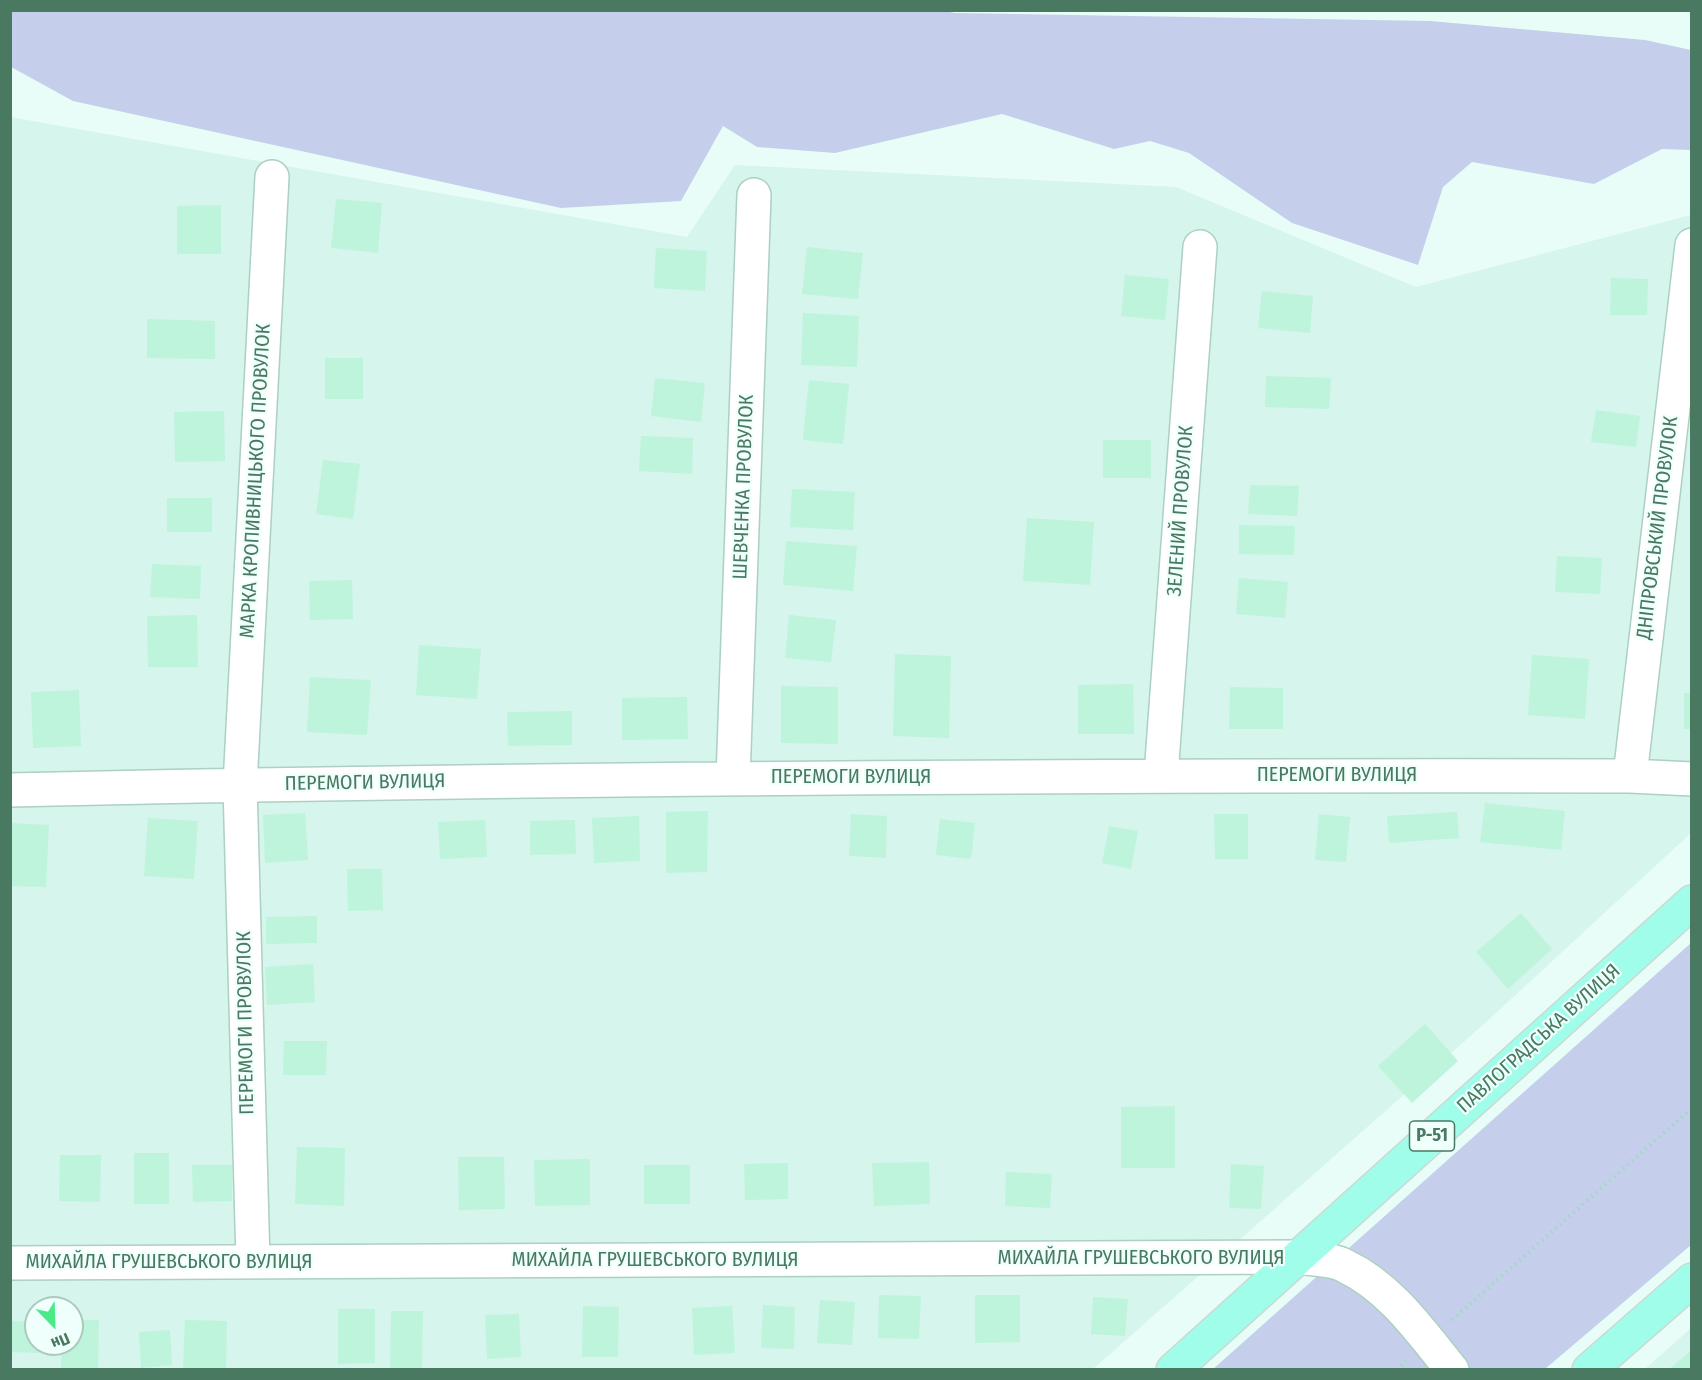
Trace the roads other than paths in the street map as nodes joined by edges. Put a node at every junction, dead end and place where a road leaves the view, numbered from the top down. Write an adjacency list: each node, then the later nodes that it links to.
1 (272, 177): 9 (street, МАРКА КРОПИВНИЦЬКОГО ПРОВУЛОК)
2 (754, 195): 7 (street, ШЕВЧЕНКА ПРОВУЛОК)
3 (1692, 245): 6 (street, ДНІПРОВСЬКИЙ ПРОВУЛОК)
4 (1200, 247): 5 (street, ЗЕЛЕНИЙ ПРОВУЛОК)
5 (1161, 775): 6 (street, ПЕРЕМОГИ ВУЛИЦЯ); 7 (street, ПЕРЕМОГИ ВУЛИЦЯ)
6 (1630, 776): 8 (street, ПЕРЕМОГИ ВУЛИЦЯ)
7 (733, 778): 9 (street, ПЕРЕМОГИ ВУЛИЦЯ)
8 (1692, 779)
9 (240, 785): 10 (street, ПЕРЕМОГИ ВУЛИЦЯ); 13 (street, ПЕРЕМОГИ ПРОВУЛОК)
10 (10, 790)
11 (1692, 902): 12 (main road, ПАВЛОГРАДСЬКА ВУЛИЦЯ / Р-51)
12 (1299, 1257): 13 (street, МИХАЙЛА ГРУШЕВСЬКОГО ВУЛИЦЯ); 16 (main road, ПАВЛОГРАДСЬКА ВУЛИЦЯ / Р-51); 17 (street, МИХАЙЛА ГРУШЕВСЬКОГО ВУЛИЦЯ)
13 (253, 1262): 14 (street, МИХАЙЛА ГРУШЕВСЬКОГО ВУЛИЦЯ)
14 (10, 1263)
15 (1692, 1280): 18 (main road)
16 (1173, 1370)
17 (1452, 1370)
18 (1589, 1370)

